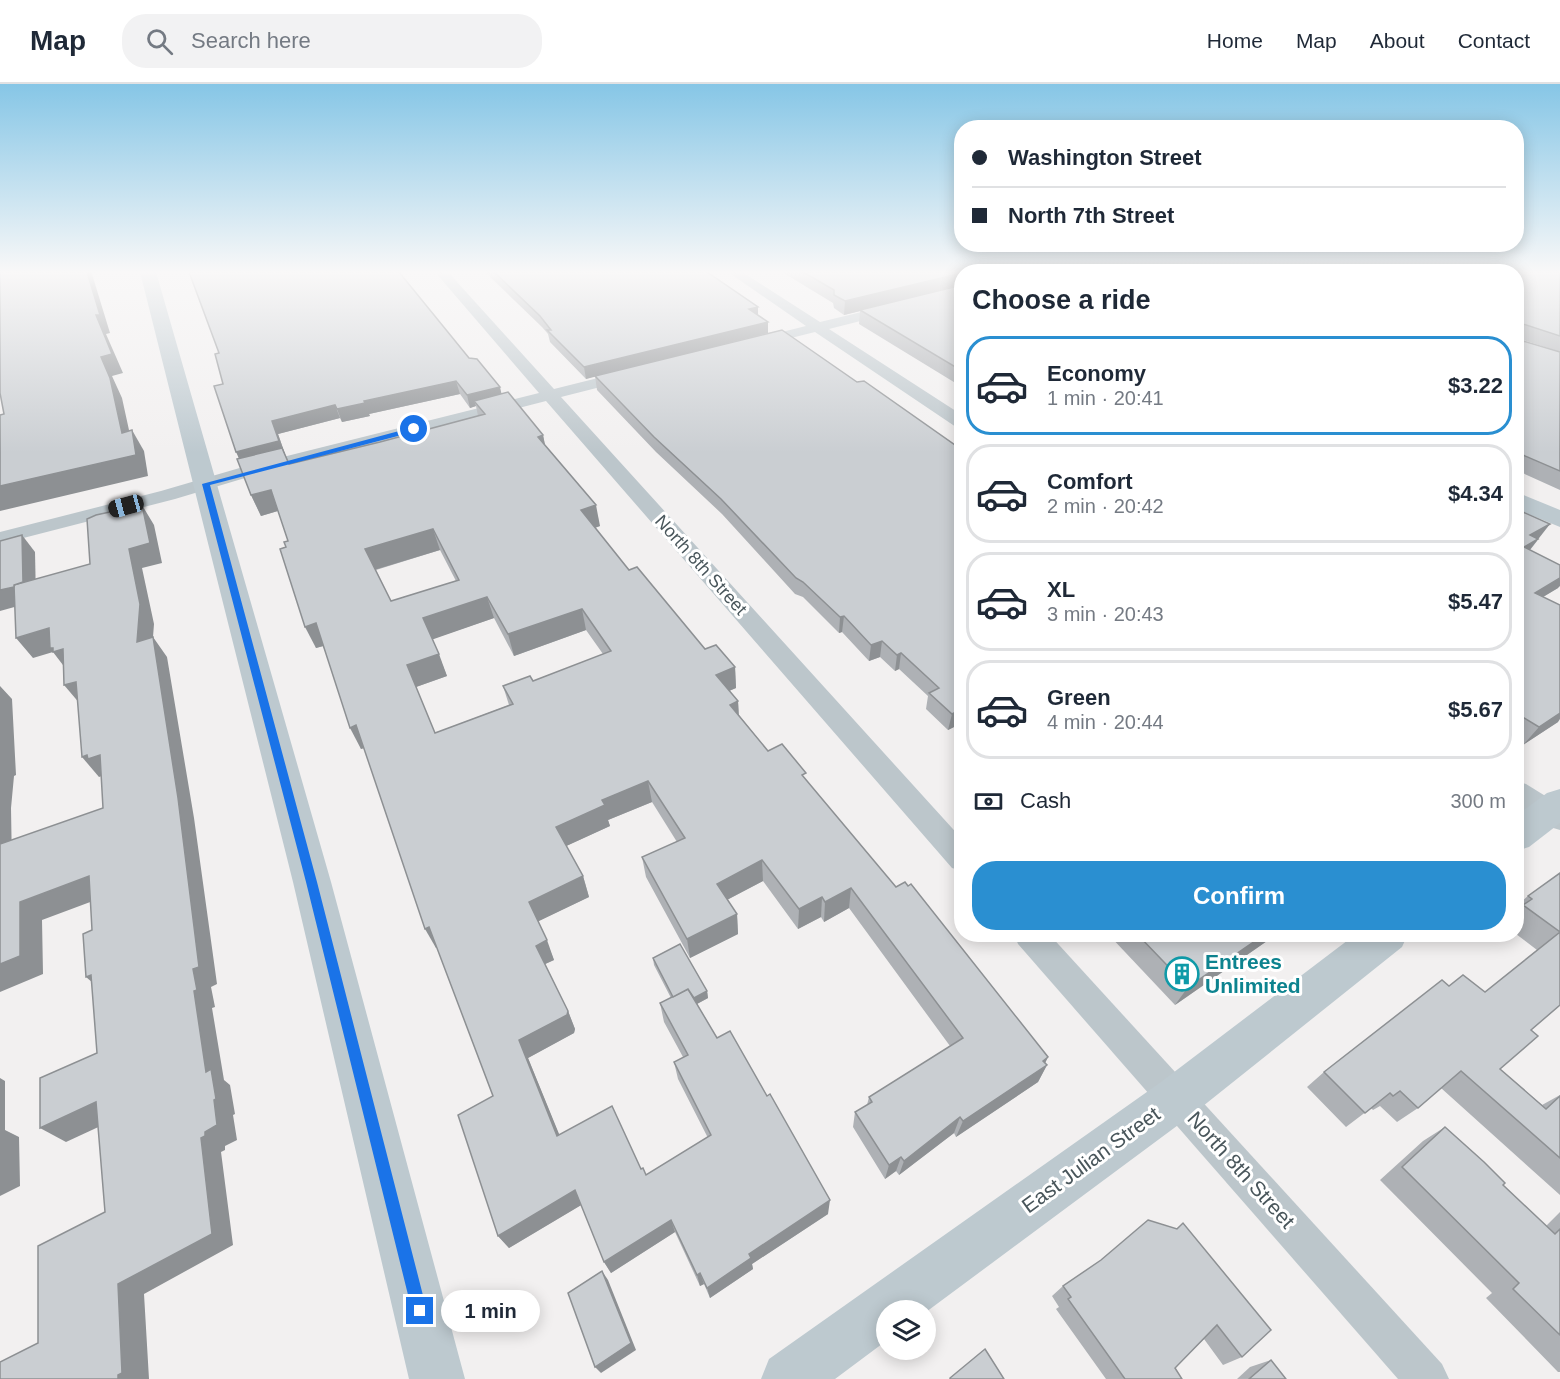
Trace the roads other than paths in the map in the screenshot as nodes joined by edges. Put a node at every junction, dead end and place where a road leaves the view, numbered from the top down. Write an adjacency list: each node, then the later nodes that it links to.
1 (165, 332): 9 (street)
2 (495, 332): 7 (street, North 8th Street)
3 (798, 332): 5 (street)
4 (827, 332): 8 (street)
5 (741, 347)
6 (651, 370): 7 (street)
7 (550, 395): 9 (street); 16 (street, North 8th Street)
8 (954, 418)
9 (206, 484): 12 (street); 20 (street)
10 (1524, 503): 11 (street)
11 (1560, 519)
12 (0, 538)
13 (1524, 795): 14 (street)
14 (1556, 811): 15 (street)
15 (1524, 831)
16 (954, 850)
17 (1036, 942): 19 (street, North 8th Street)
18 (1378, 942): 19 (street, East Julian Street)
19 (1177, 1098): 21 (street, East Julian Street); 22 (street, North 8th Street)
20 (437, 1379)
21 (789, 1379)
22 (1427, 1379)

